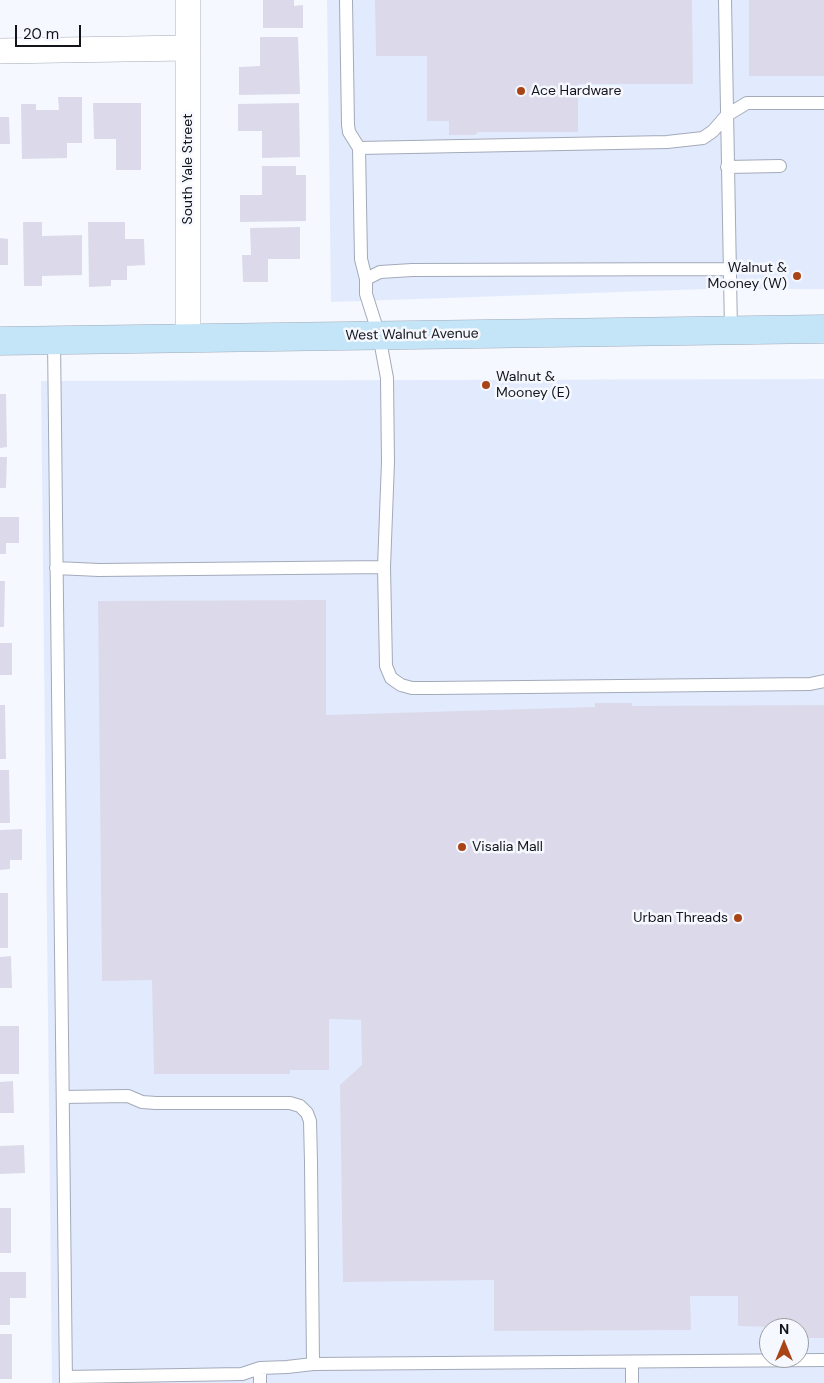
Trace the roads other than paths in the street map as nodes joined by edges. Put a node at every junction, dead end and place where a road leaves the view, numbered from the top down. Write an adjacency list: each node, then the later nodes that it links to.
1 (188, 0): 4 (street, South Yale Street)
2 (346, 0): 8 (lane)
3 (725, 0): 7 (lane)
4 (188, 48): 5 (street); 16 (street, South Yale Street)
5 (0, 51)
6 (824, 102): 7 (lane)
7 (727, 116): 8 (lane); 10 (lane)
8 (359, 148): 12 (lane)
9 (780, 166): 10 (lane)
10 (727, 167): 11 (lane)
11 (729, 269): 12 (lane); 14 (lane)
12 (366, 279): 15 (lane)
13 (824, 329): 14 (main road, West Walnut Avenue)
14 (731, 330): 15 (main road, West Walnut Avenue)
15 (379, 336): 16 (main road, West Walnut Avenue); 19 (lane)
16 (188, 338): 17 (main road, West Walnut Avenue)
17 (54, 340): 18 (main road, West Walnut Avenue); 20 (lane)
18 (0, 341)
19 (384, 567): 20 (lane); 21 (lane)
20 (56, 568): 22 (lane)
21 (824, 682)
22 (63, 1097): 25 (lane); 27 (lane)
23 (824, 1360): 24 (lane)
24 (632, 1362): 25 (lane); 29 (lane)
25 (313, 1364): 26 (lane)
26 (260, 1368): 27 (lane); 28 (lane)
27 (66, 1380)
28 (260, 1383)
29 (632, 1383)

